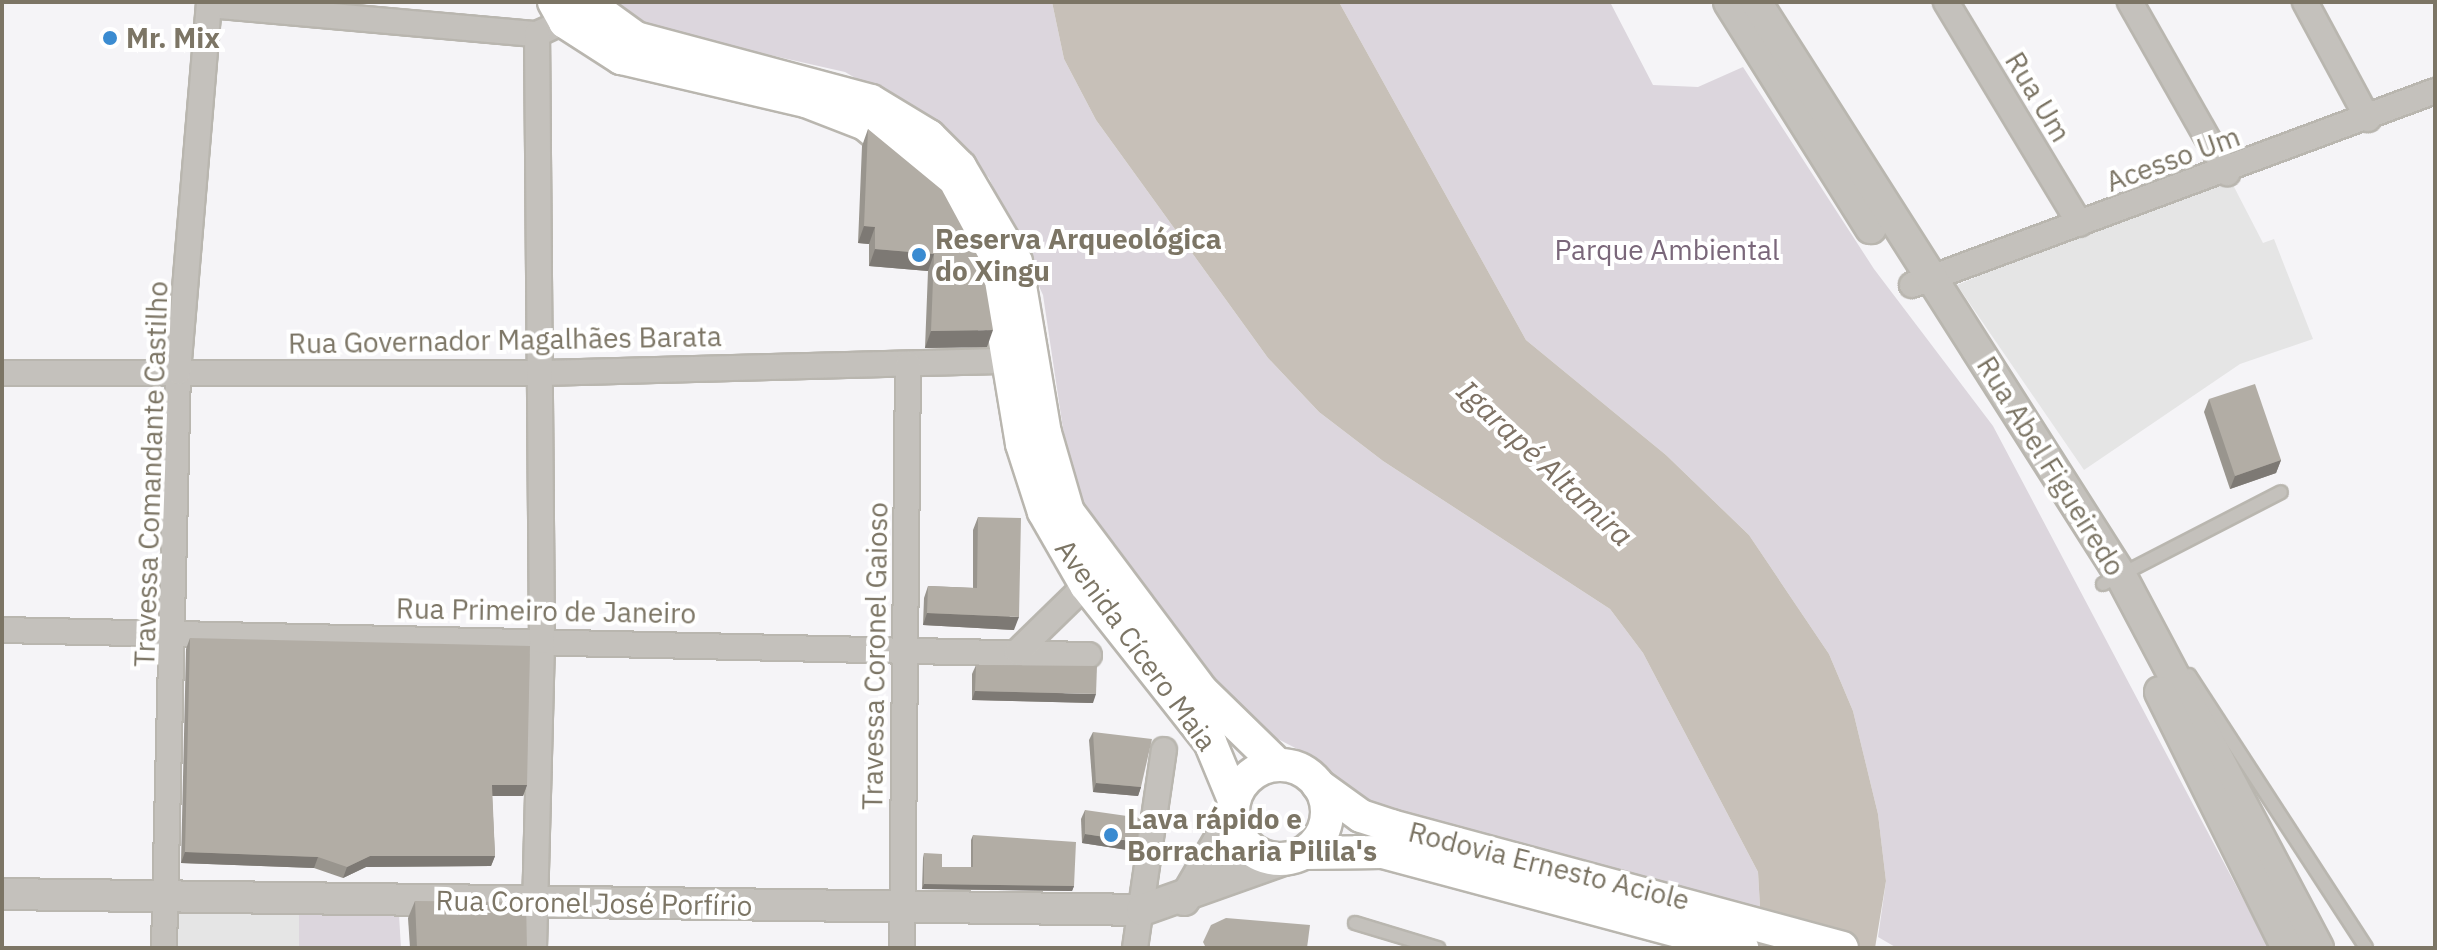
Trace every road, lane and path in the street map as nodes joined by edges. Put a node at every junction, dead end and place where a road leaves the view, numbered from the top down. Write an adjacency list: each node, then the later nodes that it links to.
1 (1730, 2): 12 (street, Rua Abel Figueiredo)
2 (1756, 2): 12 (street, Rua Abel Figueiredo)
3 (1946, 2): 11 (street, Rua Um)
4 (2130, 2): 10 (street)
5 (2305, 2): 9 (street)
6 (209, 3): 7 (street); 15 (street, Travessa Comandante Castilho)
7 (560, 15): 13 (main road, Avenida Cícero Maia); 17 (street); 28 (main road, Avenida Cícero Maia)
8 (2435, 91): 9 (street, Acesso Um)
9 (2368, 119): 10 (street, Acesso Um)
10 (2227, 173): 11 (street, Acesso Um)
11 (2080, 224): 12 (street, Acesso Um)
12 (1920, 281): 19 (street, Rua Abel Figueiredo)
13 (1009, 361): 14 (street, Rua Governador Magalhães Barata); 20 (main road, Avenida Cícero Maia)
14 (908, 364): 17 (street, Rua Governador Magalhães Barata); 24 (street, Travessa Coronel Gaioso)
15 (178, 372): 16 (street, Rua Governador Magalhães Barata); 17 (street, Rua Governador Magalhães Barata); 22 (street, Travessa Comandante Castilho)
16 (2, 373)
17 (542, 373): 23 (street)
18 (2281, 492): 19 (lane)
19 (2115, 577): 46 (street, Rua Abel Figueiredo); 47 (street, Rua Abel Figueiredo); 48 (lane)
20 (1086, 585): 25 (street); 30 (main road, Avenida Cícero Maia)
21 (2, 630): 22 (street, Rua Primeiro de Janeiro)
22 (176, 633): 23 (street, Rua Primeiro de Janeiro); 33 (street, Travessa Comandante Castilho)
23 (542, 641): 24 (street, Rua Primeiro de Janeiro); 35 (street)
24 (906, 651): 25 (street, Rua Primeiro de Janeiro); 36 (street, Travessa Coronel Gaioso)
25 (1017, 652): 26 (street, Rua Primeiro de Janeiro)
26 (1089, 655)
27 (1164, 750): 37 (street)
28 (1278, 765): 29 (main road); 30 (main road)
29 (1318, 785): 31 (main road); 39 (main road, Rodovia Ernesto Aciole)
30 (1234, 808): 31 (main road); 34 (street)
31 (1297, 856): 34 (street, Rua Coronel José Porfírio); 39 (main road, Rodovia Ernesto Aciole)
32 (2, 894): 33 (street, Rua Coronel José Porfírio)
33 (166, 896): 35 (street, Rua Coronel José Porfírio); 40 (street, Travessa Comandante Castilho)
34 (1184, 900): 37 (street, Rua Coronel José Porfírio)
35 (535, 903): 36 (street, Rua Coronel José Porfírio); 41 (street)
36 (902, 907): 37 (street, Rua Coronel José Porfírio); 42 (street, Travessa Coronel Gaioso)
37 (1142, 910): 43 (street)
38 (1355, 923): 44 (lane)
39 (1739, 937): 45 (main road)
40 (164, 948)
41 (534, 948)
42 (902, 948)
43 (1135, 948)
44 (1438, 948)
45 (1842, 948)
46 (2287, 948)
47 (2318, 948)
48 (2366, 948)

